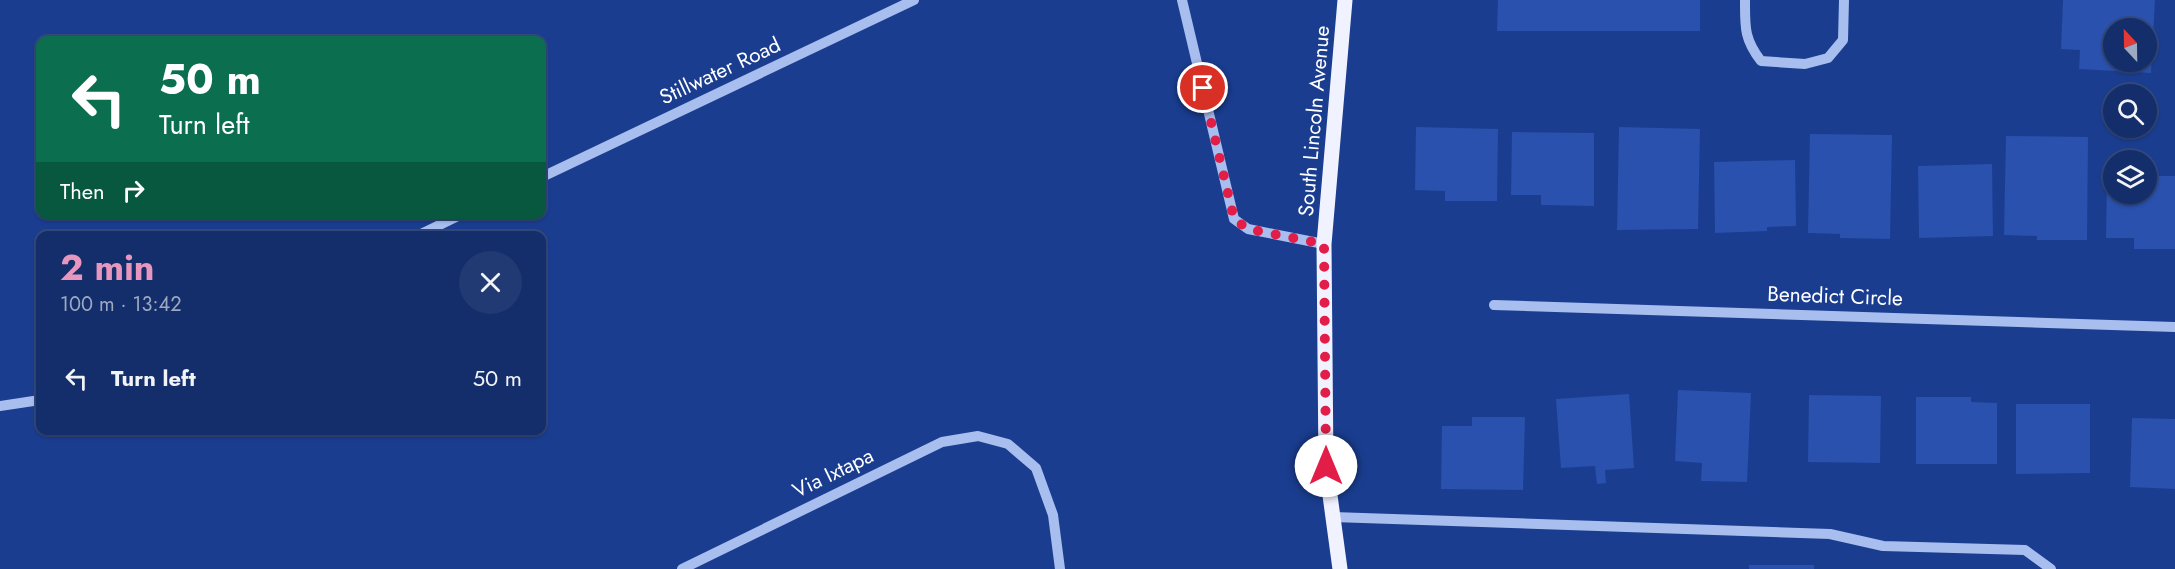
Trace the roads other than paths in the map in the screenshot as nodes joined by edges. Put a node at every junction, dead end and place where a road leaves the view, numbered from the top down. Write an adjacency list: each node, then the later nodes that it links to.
1 (914, 0): 6 (street, Stillwater Road)
2 (1182, 0): 9 (street)
3 (1345, 0): 9 (main road, South Lincoln Avenue)
4 (1745, 0): 5 (street)
5 (1844, 0)
6 (546, 175)
7 (452, 219): 8 (street)
8 (427, 231)
9 (1324, 244): 14 (main road, South Lincoln Avenue)
10 (1494, 305): 11 (street, Benedict Circle)
11 (2175, 327)
12 (36, 401): 13 (street)
13 (0, 406)
14 (1333, 517): 17 (main road, South Lincoln Avenue); 18 (street)
15 (682, 569): 16 (street, Via Ixtapa)
16 (1060, 569)
17 (1340, 569)
18 (2051, 569)

